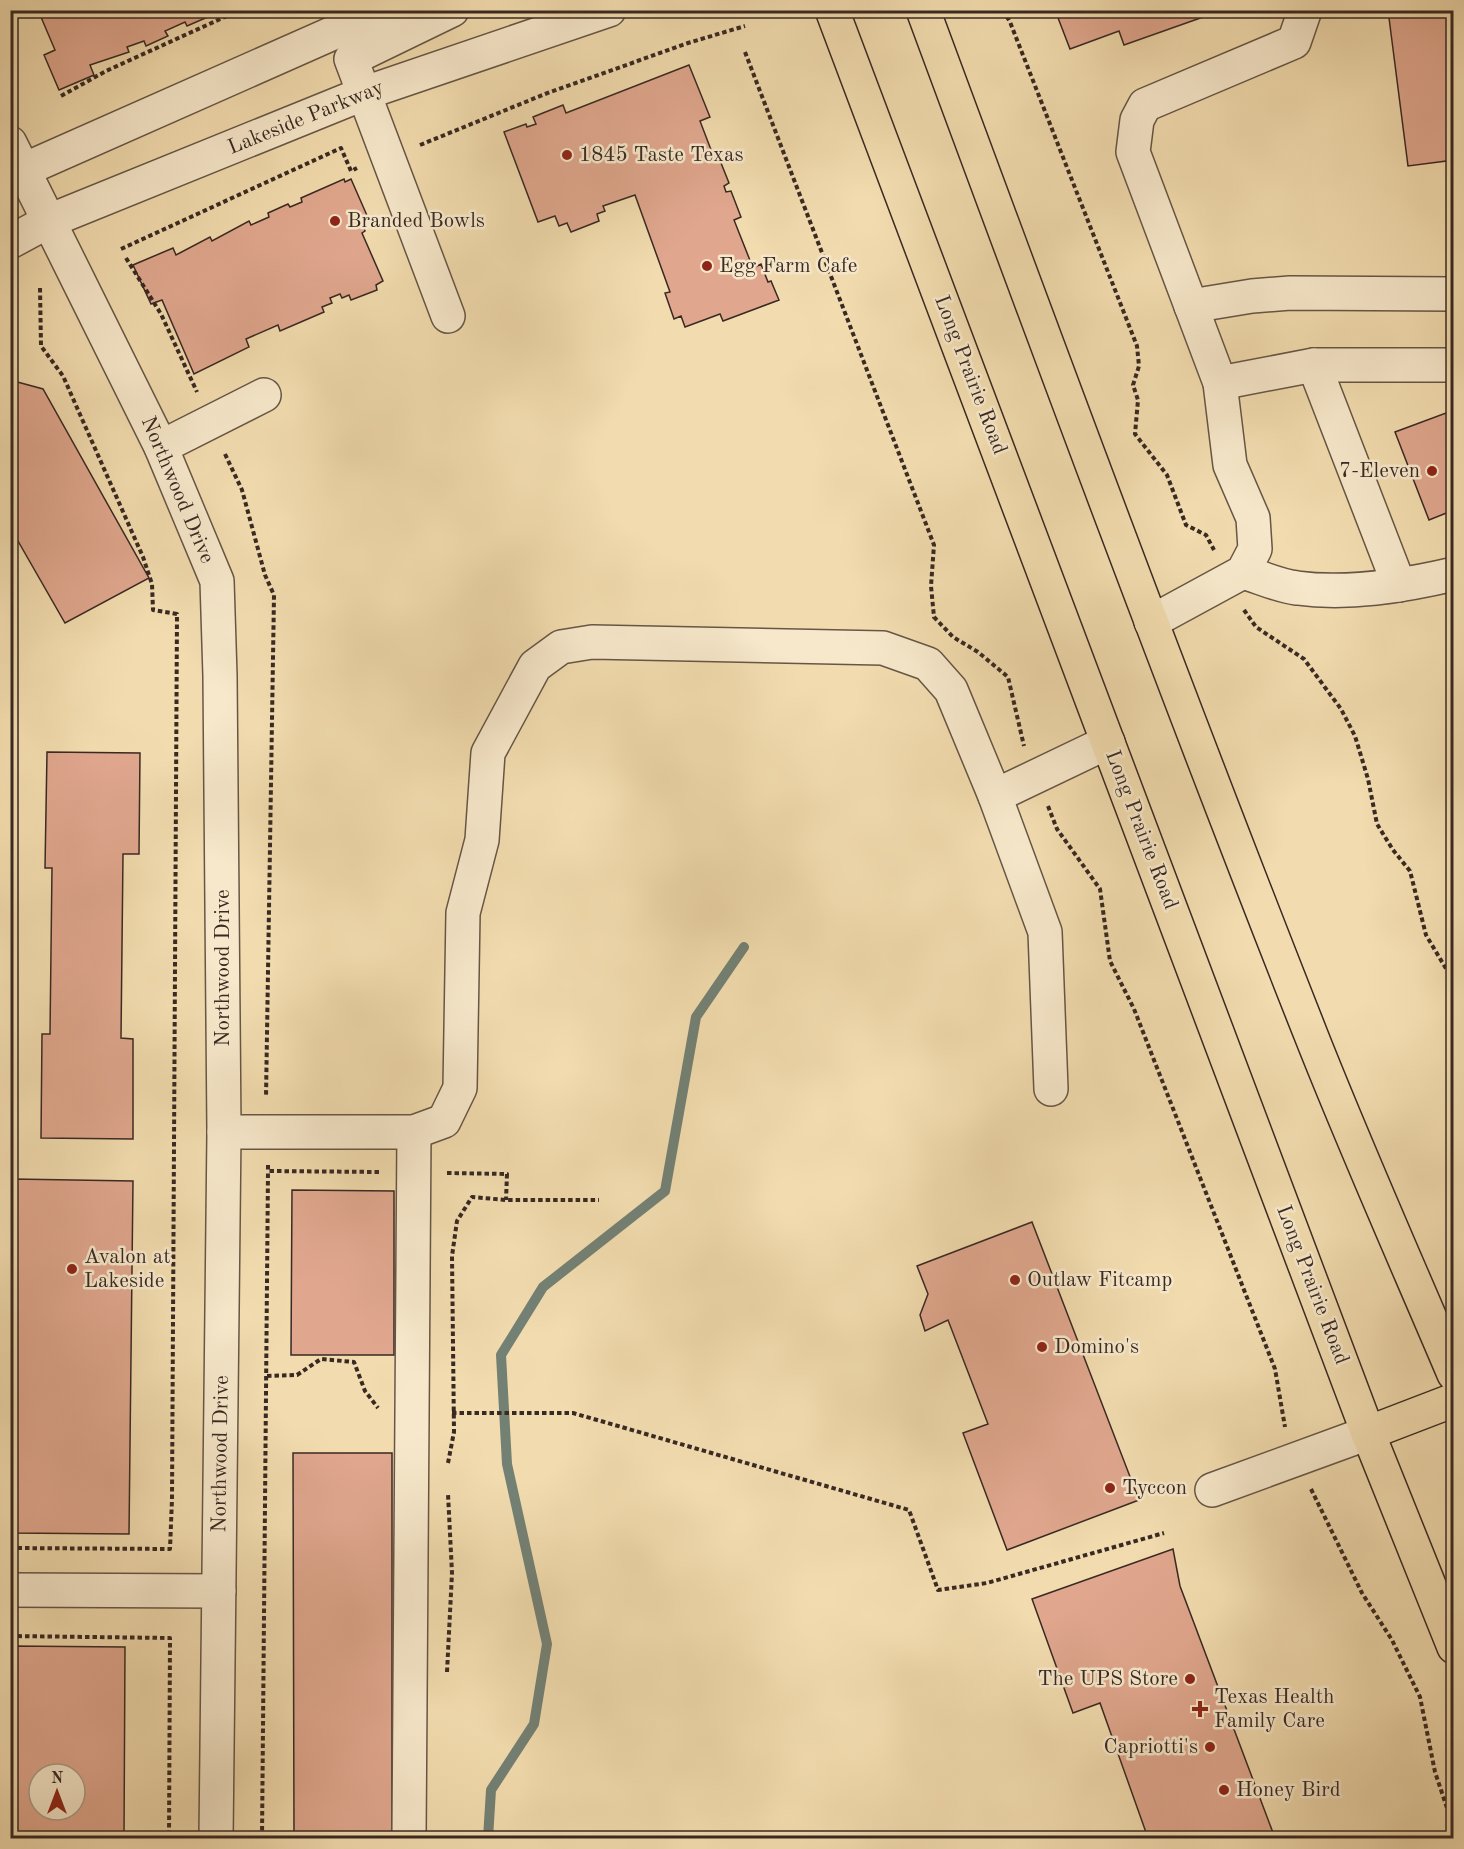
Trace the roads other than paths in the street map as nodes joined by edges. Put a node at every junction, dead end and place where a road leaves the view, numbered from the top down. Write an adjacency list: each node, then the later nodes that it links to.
1 (385, 10): 8 (street)
2 (452, 10): 7 (street)
3 (609, 10): 7 (street, Lakeside Parkway)
4 (832, 10): 23 (main road, Long Prairie Road)
5 (923, 10): 22 (main road)
6 (1305, 10): 12 (street)
7 (365, 93): 9 (street, Lakeside Parkway); 13 (street)
8 (15, 163): 9 (street, Northwood Drive)
9 (49, 221): 10 (street, Lakeside Parkway); 18 (street, Northwood Drive)
10 (10, 242)
11 (1454, 294): 12 (street)
12 (1191, 306): 16 (street)
13 (448, 316)
14 (1314, 364): 15 (street); 16 (street); 21 (street)
15 (1454, 365)
16 (1220, 383): 20 (street)
17 (264, 395): 18 (street)
18 (161, 447): 26 (street, Northwood Drive)
19 (1454, 574): 21 (street)
20 (1236, 576): 21 (street); 22 (street)
21 (1399, 585)
22 (1151, 622): 28 (main road)
23 (1108, 742): 24 (street); 30 (main road, Long Prairie Road)
24 (995, 796): 25 (street); 27 (street)
25 (1051, 1089)
26 (224, 1132): 27 (street); 33 (street, Northwood Drive)
27 (414, 1132): 36 (street)
28 (1454, 1374)
29 (1454, 1400): 30 (main road)
30 (1368, 1433): 31 (street); 34 (main road, Long Prairie Road)
31 (1212, 1490)
32 (10, 1590): 33 (street)
33 (219, 1591): 35 (street, Northwood Drive)
34 (1454, 1647)
35 (216, 1839)
36 (409, 1839)

